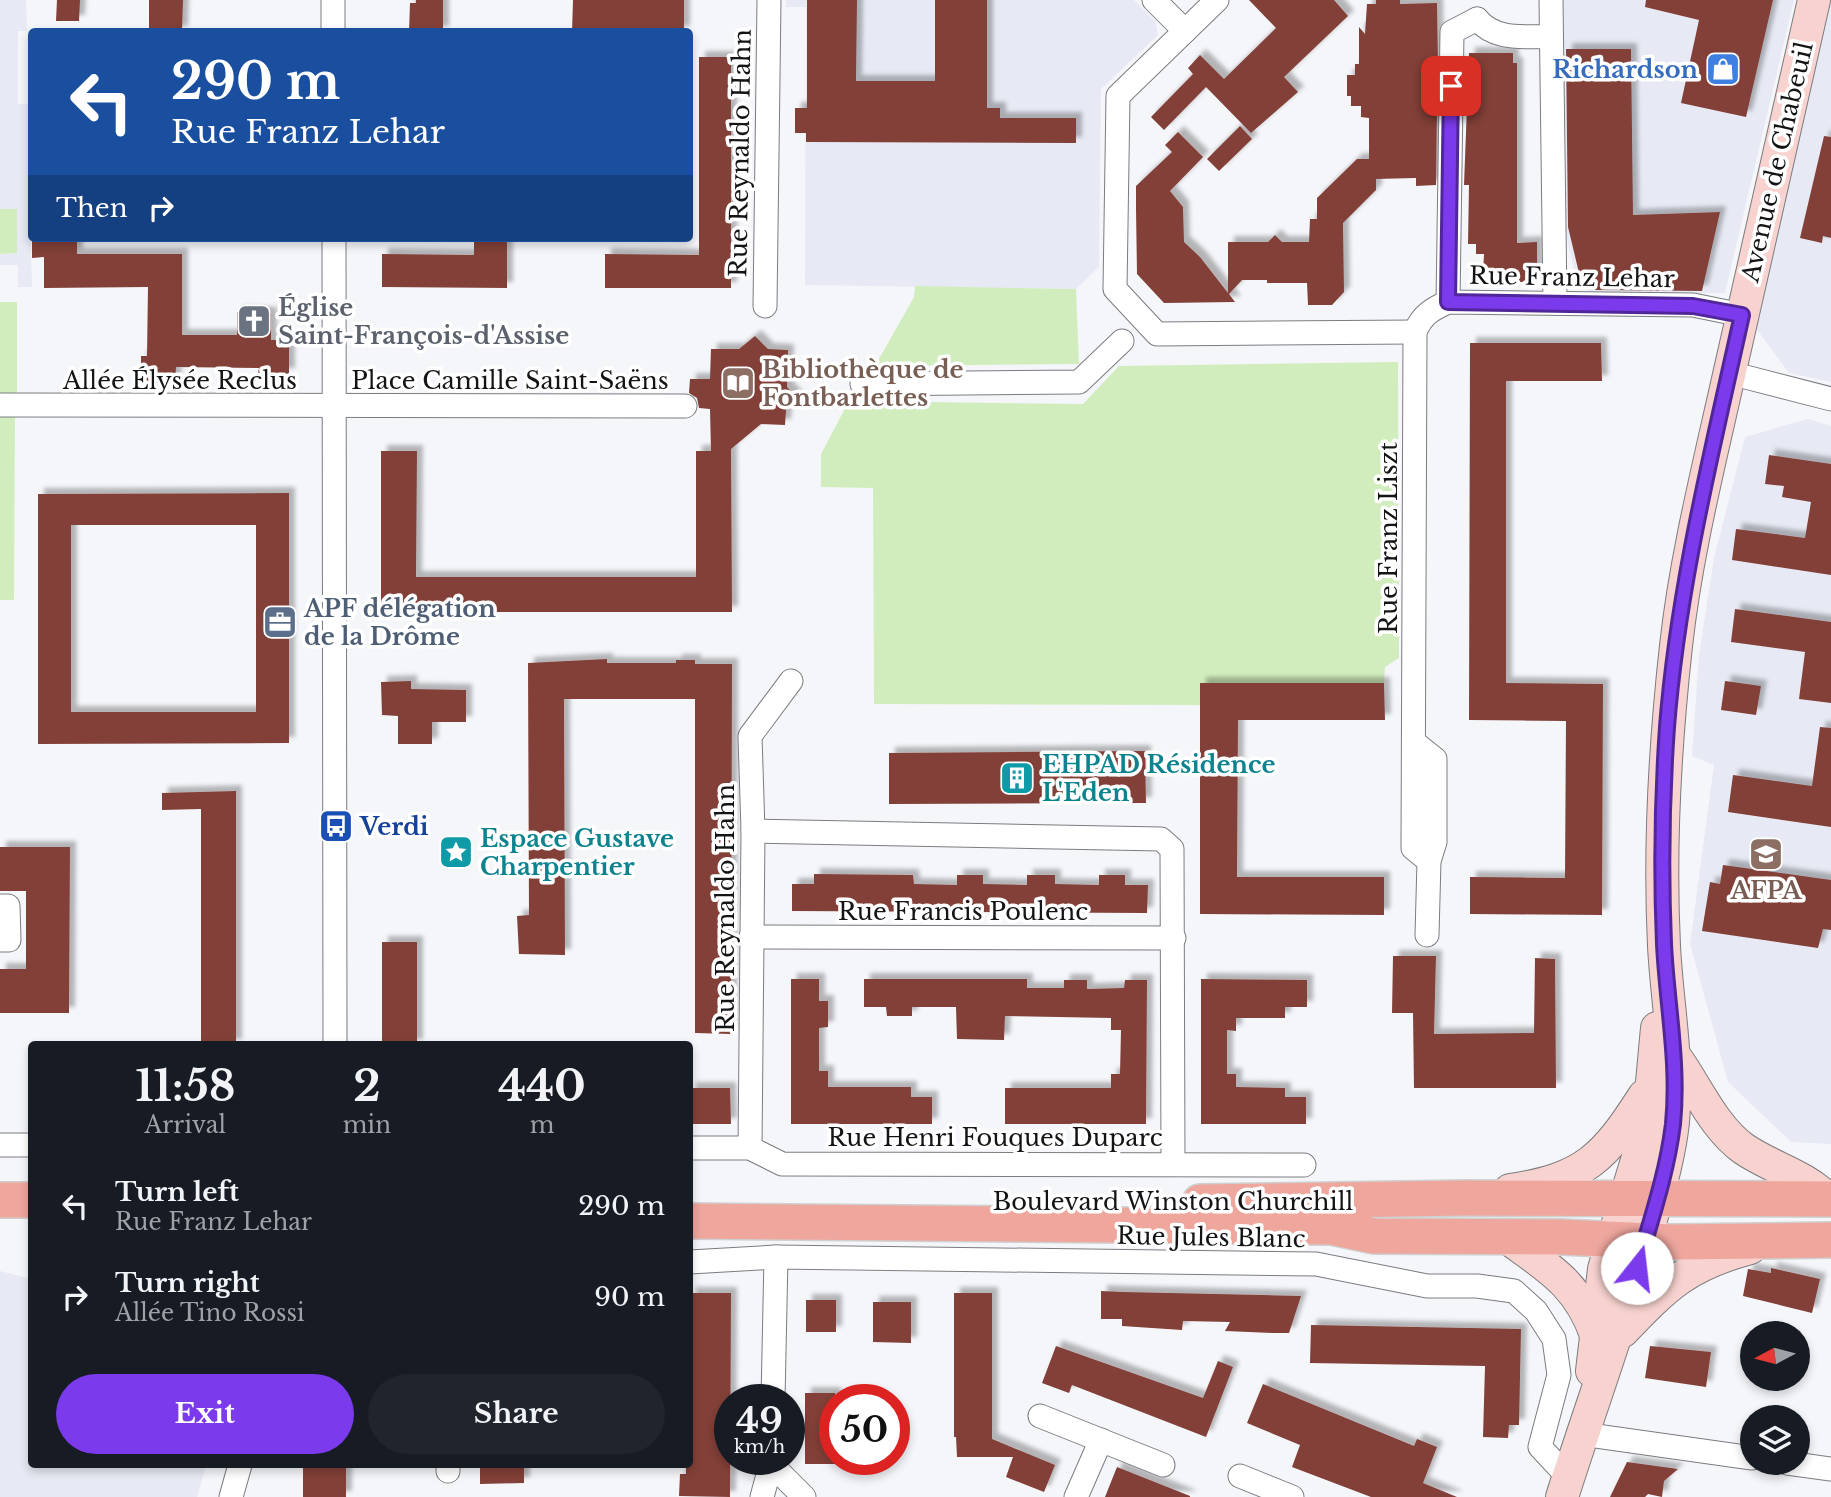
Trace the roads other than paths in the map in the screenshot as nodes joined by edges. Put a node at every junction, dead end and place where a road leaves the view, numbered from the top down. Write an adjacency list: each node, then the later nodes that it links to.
1 (333, 0): 8 (street)
2 (769, 0): 14 (street, Rue Reynaldo Hahn)
3 (1154, 0): 9 (street)
4 (1217, 0): 9 (street)
5 (1550, 0): 10 (street)
6 (1814, 0): 15 (main road, Avenue de Chabeuil)
7 (1476, 9): 10 (street); 12 (street)
8 (333, 28)
9 (1185, 32): 16 (street)
10 (1551, 37): 13 (street)
11 (334, 242): 22 (street)
12 (1448, 302): 13 (street, Rue Franz Lehar); 16 (street, Rue Franz Lehar)
13 (1555, 303): 15 (street, Rue Franz Lehar)
14 (765, 306)
15 (1742, 315): 18 (main road, Avenue de Chabeuil)
16 (1415, 332): 27 (street, Rue Franz Liszt)
17 (1122, 341): 19 (street)
18 (1730, 373): 20 (street); 31 (main road, Avenue de Chabeuil)
19 (862, 384)
20 (1831, 399)
21 (0, 405): 22 (street, Allée Élysée Reclus)
22 (335, 406): 23 (street, Place Camille Saint-Saëns); 32 (street)
23 (685, 406)
24 (791, 681): 25 (street, Rue Reynaldo Hahn)
25 (752, 831): 28 (street, Rue Reynaldo Hahn); 29 (street)
26 (0, 906): 30 (street)
27 (1427, 935)
28 (751, 937): 29 (street, Rue Francis Poulenc); 38 (street, Rue Reynaldo Hahn)
29 (1174, 938): 39 (street)
30 (0, 940)
31 (1664, 946): 33 (main road, Avenue de Chabeuil); 34 (main road, Avenue de Chabeuil)
32 (335, 1041)
33 (1676, 1058): 42 (main road, Avenue de Chabeuil); 43 (main road)
34 (1652, 1082): 41 (main road); 42 (main road, Avenue de Chabeuil)
35 (0, 1145): 36 (street)
36 (28, 1145)
37 (693, 1148): 38 (street, Rue Henri Fouques Duparc)
38 (750, 1148): 39 (street, Rue Henri Fouques Duparc)
39 (1173, 1164): 40 (street, Rue Henri Fouques Duparc)
40 (1304, 1165)
41 (1464, 1198): 42 (main road, Boulevard Winston Churchill); 46 (main road, Boulevard Winston Churchill)
42 (1641, 1199): 43 (main road, Boulevard Winston Churchill); 53 (main road, Avenue de Chabeuil)
43 (1830, 1199)
44 (0, 1200): 45 (main road)
45 (28, 1200)
46 (693, 1201)
47 (693, 1221): 50 (main road, Boulevard Winston Churchill)
48 (0, 1222): 49 (main road)
49 (28, 1222)
50 (1504, 1236): 53 (main road, Boulevard Winston Churchill); 56 (main road)
51 (1777, 1240): 52 (main road, Boulevard Winston Churchill); 53 (main road, Boulevard Winston Churchill); 56 (main road, Avenue de Chabeuil)
52 (1831, 1240)
53 (1625, 1254): 56 (main road, Avenue de Chabeuil)
54 (776, 1257): 55 (street, Rue Jules Blanc); 57 (street); 69 (street, Rue Jules Blanc)
55 (693, 1262)
56 (1607, 1336): 59 (main road, Avenue de Chabeuil)
57 (773, 1384)
58 (1040, 1416): 60 (street)
59 (1584, 1425): 61 (street); 69 (main road, Avenue de Chabeuil)
60 (1101, 1440): 62 (street); 73 (street)
61 (1740, 1456)
62 (1163, 1465)
63 (1810, 1466): 65 (street)
64 (239, 1468): 70 (street)
65 (1831, 1469)
66 (768, 1475): 71 (street)
67 (784, 1475): 72 (street)
68 (1240, 1476): 74 (street)
69 (1565, 1487)
70 (231, 1497)
71 (762, 1497)
72 (804, 1497)
73 (1076, 1497)
74 (1292, 1497)

